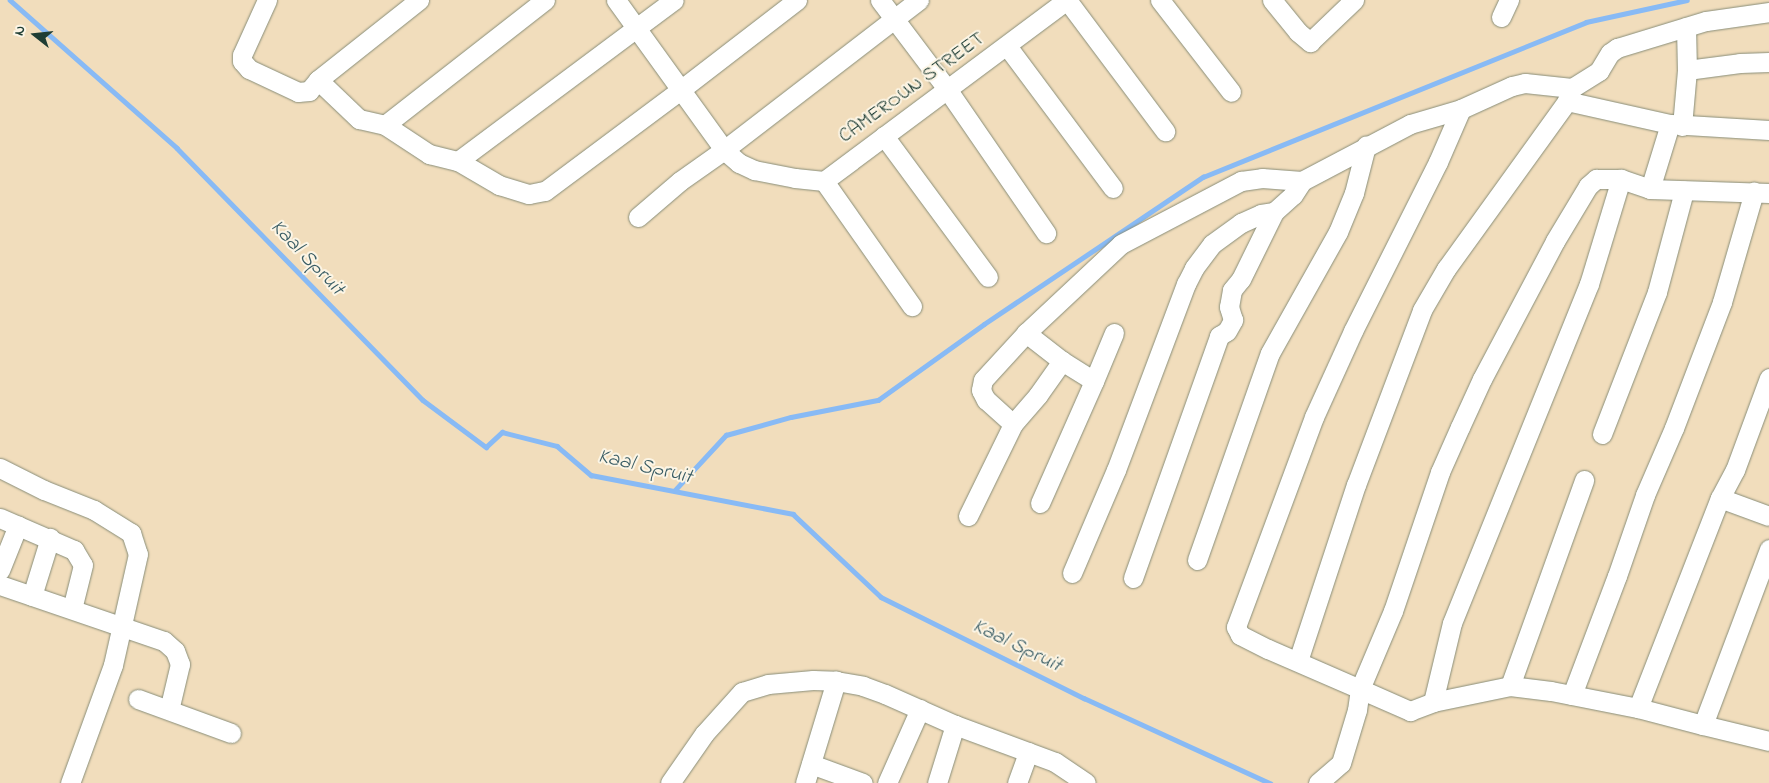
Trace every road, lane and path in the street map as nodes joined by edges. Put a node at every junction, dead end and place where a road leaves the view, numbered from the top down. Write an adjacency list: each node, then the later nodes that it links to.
1 (268, 0): 22 (street)
2 (419, 0): 22 (street)
3 (545, 0): 29 (street)
4 (616, 0): 18 (street)
5 (674, 0): 18 (street)
6 (797, 0): 24 (street)
7 (880, 0): 16 (street)
8 (919, 0): 16 (street)
9 (1067, 0): 19 (street, CAMEROUN STREET); 31 (street)
10 (1160, 0): 25 (street)
11 (1272, 0): 12 (street)
12 (1354, 0)
13 (1509, 0): 15 (street)
14 (1769, 12): 17 (street)
15 (1501, 17)
16 (894, 18): 23 (street); 34 (street)
17 (1686, 27): 21 (street); 26 (street)
18 (637, 28): 24 (street); 35 (street)
19 (1007, 46): 23 (street, CAMEROUN STREET); 39 (street)
20 (1769, 62): 21 (street)
21 (1687, 70): 28 (street)
22 (318, 80): 29 (street)
23 (947, 89): 32 (street, CAMEROUN STREET); 45 (street)
24 (679, 91): 34 (street); 35 (street)
25 (1231, 92)
26 (1570, 94): 27 (street); 28 (street); 73 (street)
27 (1461, 109): 33 (street); 73 (street)
28 (1676, 124): 30 (street); 40 (street)
29 (385, 125): 35 (street)
30 (1769, 130)
31 (1165, 131)
32 (884, 136): 37 (street, CAMEROUN STREET); 46 (street)
33 (1366, 146): 38 (street); 65 (street)
34 (724, 150): 37 (street); 44 (street)
35 (458, 162)
36 (1622, 179): 40 (street); 76 (street); 79 (street)
37 (824, 181): 47 (street)
38 (1302, 181): 43 (street); 49 (street)
39 (1113, 188)
40 (1650, 189): 41 (street)
41 (1684, 191): 42 (street); 54 (street)
42 (1761, 192): 77 (street)
43 (1274, 212): 67 (street); 68 (street)
44 (638, 217)
45 (1046, 233)
46 (988, 277)
47 (912, 306)
48 (1114, 333): 52 (street)
49 (1026, 334): 50 (street); 53 (street)
50 (1062, 361): 52 (street); 53 (street)
51 (1769, 378): 57 (street)
52 (1094, 380): 58 (street)
53 (1013, 424): 59 (street)
54 (1602, 434)
55 (0, 468): 72 (street)
56 (1584, 480): 75 (street)
57 (1720, 498): 60 (street); 80 (street)
58 (1040, 503)
59 (968, 516)
60 (1769, 516)
61 (0, 518): 62 (street)
62 (18, 526): 63 (street); 66 (street)
63 (50, 538): 70 (street); 71 (street)
64 (1769, 550): 84 (street)
65 (1197, 560)
66 (0, 570)
67 (1072, 573)
68 (1133, 578)
69 (0, 584): 70 (street)
70 (32, 596): 71 (street)
71 (72, 609): 72 (street)
72 (123, 626): 82 (street); 89 (street)
73 (1298, 661): 76 (street)
74 (836, 681): 81 (street); 88 (street); 90 (street)
75 (1510, 686): 77 (street); 79 (street)
76 (1360, 689): 79 (street); 97 (street)
77 (1572, 695): 80 (street)
78 (138, 699): 82 (street)
79 (1433, 702)
80 (1638, 708): 84 (street)
81 (920, 709): 83 (street); 93 (street)
82 (169, 710): 85 (street)
83 (954, 725): 87 (street); 94 (street)
84 (1703, 725): 86 (street)
85 (231, 733)
86 (1769, 741)
87 (1028, 752): 95 (street); 96 (street)
88 (811, 764): 91 (street); 92 (street)
89 (70, 783)
90 (670, 783)
91 (805, 783)
92 (863, 783)
93 (887, 783)
94 (937, 783)
95 (1017, 783)
96 (1086, 783)
97 (1318, 783)

